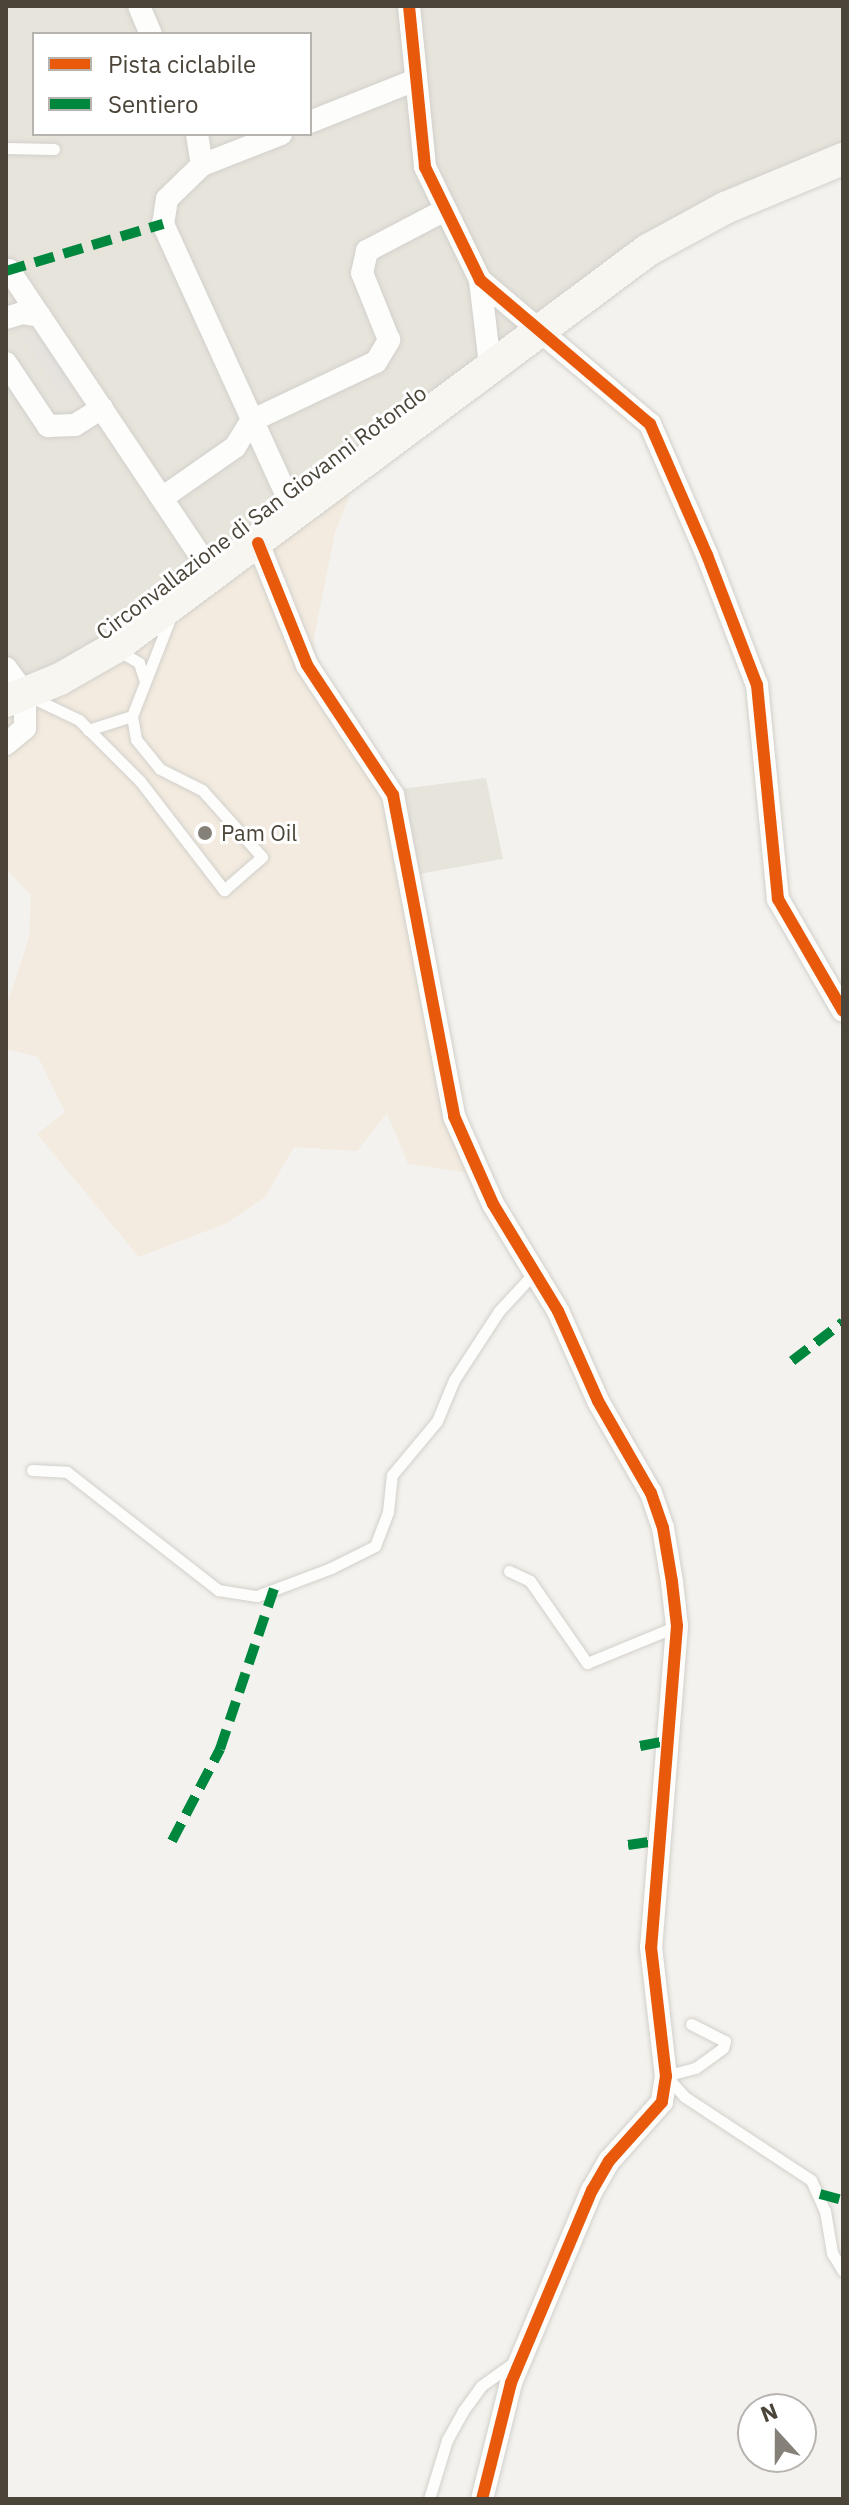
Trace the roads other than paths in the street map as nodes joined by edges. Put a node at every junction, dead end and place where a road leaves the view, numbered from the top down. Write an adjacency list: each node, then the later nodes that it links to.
1 (139, 6): 3 (street)
2 (409, 6): 4 (street)
3 (150, 32)
4 (413, 81): 5 (street); 12 (street)
5 (312, 121)
6 (197, 136): 11 (street)
7 (276, 136): 11 (street)
8 (6, 148): 9 (lane)
9 (54, 149)
10 (843, 159): 17 (main road, Circonvallazione di San Giovanni Rotondo)
11 (202, 165): 21 (street)
12 (445, 210): 14 (street); 21 (street)
13 (9, 270): 15 (street)
14 (480, 280): 17 (street); 19 (street)
15 (40, 316): 16 (street); 20 (street)
16 (6, 318)
17 (539, 329): 19 (main road, Circonvallazione di San Giovanni Rotondo); 34 (street)
18 (6, 363): 20 (street)
19 (490, 365): 23 (main road, Circonvallazione di San Giovanni Rotondo)
20 (102, 408): 22 (street)
21 (251, 421): 22 (street); 23 (street)
22 (162, 498): 25 (street)
23 (295, 514): 24 (main road, Circonvallazione di San Giovanni Rotondo)
24 (258, 543): 25 (main road, Circonvallazione di San Giovanni Rotondo); 35 (street)
25 (214, 576): 26 (main road, Circonvallazione di San Giovanni Rotondo)
26 (176, 604): 27 (main road, Circonvallazione di San Giovanni Rotondo); 29 (lane)
27 (114, 648): 29 (lane); 30 (main road, Circonvallazione di San Giovanni Rotondo)
28 (6, 668): 30 (street)
29 (145, 683): 31 (lane)
30 (15, 698): 32 (lane); 33 (street)
31 (132, 716): 32 (lane); 32 (lane)
32 (88, 730)
33 (6, 744)
34 (843, 1011)
35 (536, 1271): 36 (lane); 38 (street)
36 (32, 1470)
37 (509, 1571): 38 (lane)
38 (677, 1626): 40 (street)
39 (691, 2024): 40 (lane)
40 (666, 2076): 41 (lane); 42 (street)
41 (843, 2271)
42 (523, 2356): 43 (lane); 44 (street)
43 (429, 2499)
44 (482, 2499)

